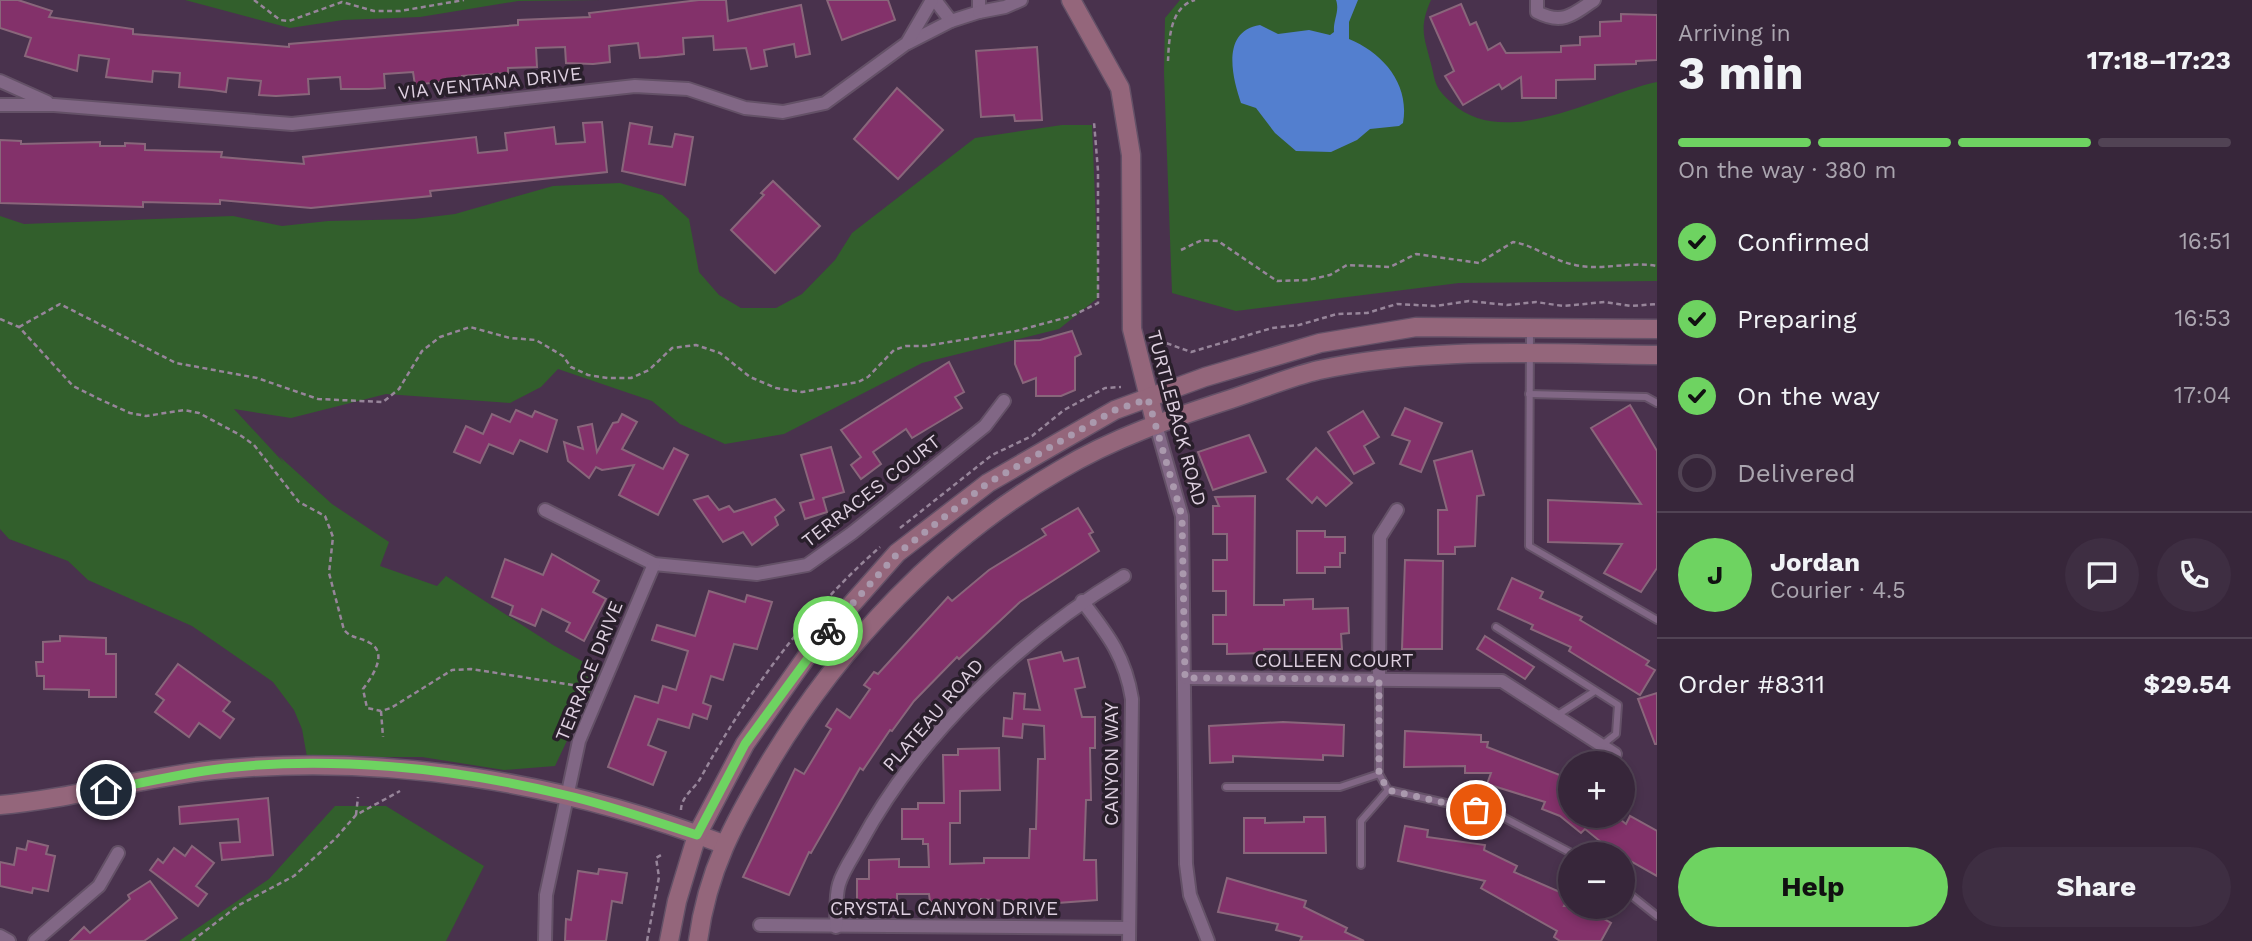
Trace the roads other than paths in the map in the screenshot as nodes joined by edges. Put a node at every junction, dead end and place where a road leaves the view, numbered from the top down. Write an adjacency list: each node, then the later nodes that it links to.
1 (934, 0): 7 (street); 8 (street, VIA VENTANA DRIVE)
2 (1021, 0): 6 (street)
3 (1071, 0): 17 (main road, TURTLEBACK ROAD)
4 (1537, 0): 5 (street)
5 (1594, 0)
6 (979, 6): 7 (street, VIA VENTANA DRIVE)
7 (951, 21): 8 (street, VIA VENTANA DRIVE)
8 (907, 43): 11 (street, VIA VENTANA DRIVE)
9 (0, 81): 11 (street, VIA VENTANA DRIVE)
10 (0, 105): 11 (street, VIA VENTANA DRIVE)
11 (54, 105)
12 (1530, 327): 13 (main road); 14 (lane); 17 (main road)
13 (1657, 329)
14 (1529, 353): 15 (main road); 16 (lane); 20 (main road)
15 (1657, 355)
16 (1529, 394): 19 (lane); 26 (lane)
17 (1148, 399): 20 (main road, TURTLEBACK ROAD); 39 (main road)
18 (1004, 401): 23 (street, TERRACES COURT)
19 (1657, 403)
20 (1156, 425): 28 (street, TURTLEBACK ROAD); 40 (main road)
21 (545, 509): 23 (street, TERRACES COURT)
22 (1397, 509): 29 (street)
23 (654, 564): 37 (street, TERRACE DRIVE)
24 (1124, 576): 25 (street, PLATEAU ROAD)
25 (1082, 601): 47 (street, PLATEAU ROAD); 48 (street, CANYON WAY)
26 (1657, 620)
27 (1496, 627): 30 (lane)
28 (1185, 678): 29 (street, COLLEEN COURT); 55 (street, TURTLEBACK ROAD)
29 (1379, 679): 31 (street, COLLEEN COURT); 34 (lane)
30 (1595, 691): 31 (lane); 32 (lane)
31 (1556, 716): 32 (street, COLLEEN COURT)
32 (1602, 745): 33 (street, COLLEEN COURT)
33 (1611, 751)
34 (1379, 774): 35 (lane); 36 (lane)
35 (1226, 787)
36 (1388, 790): 41 (lane); 43 (lane)
37 (566, 795): 38 (main road); 39 (main road); 52 (street, TERRACE DRIVE)
38 (0, 805)
39 (697, 835): 40 (main road); 53 (main road)
40 (723, 844): 54 (main road)
41 (1558, 846)
42 (118, 853): 51 (street)
43 (1361, 866)
44 (1635, 898): 45 (lane)
45 (1657, 916)
46 (760, 925): 47 (street, CRYSTAL CANYON DRIVE)
47 (836, 927): 48 (street, CRYSTAL CANYON DRIVE)
48 (1129, 934)
49 (0, 936): 50 (street)
50 (9, 941)
51 (35, 941)
52 (545, 941)
53 (669, 941)
54 (698, 941)
55 (1208, 941)

